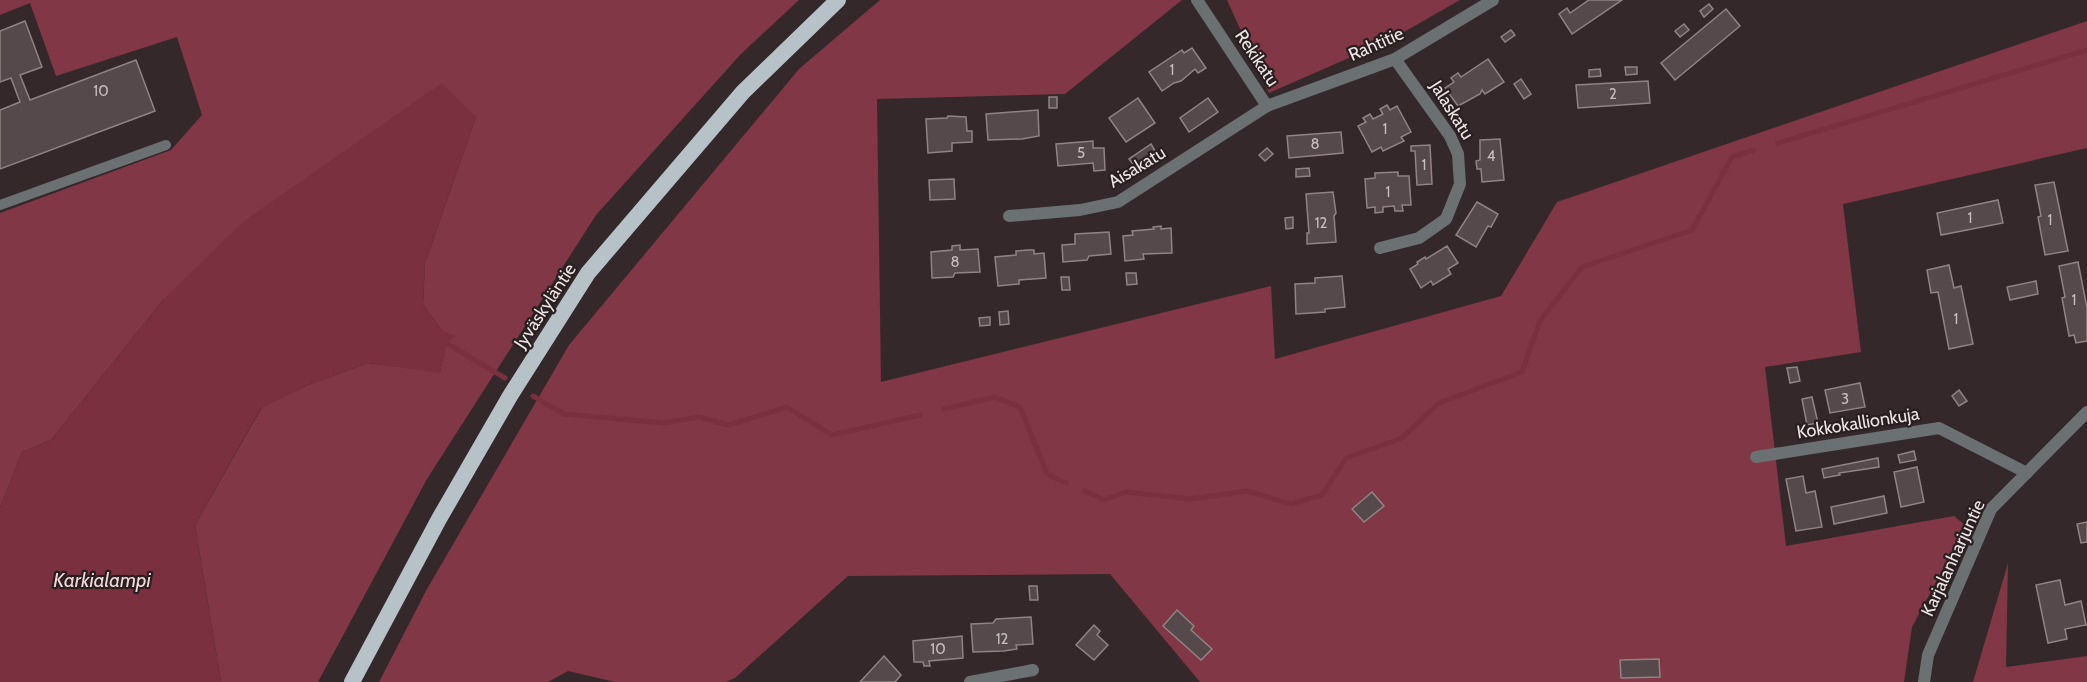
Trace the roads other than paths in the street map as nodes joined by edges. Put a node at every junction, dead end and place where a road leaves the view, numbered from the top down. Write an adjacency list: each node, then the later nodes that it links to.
1 (838, 0): 14 (highway, Jyväskyläntie)
2 (1197, 0): 5 (street, Rekikatu)
3 (1493, 0): 4 (street, Rahtitie)
4 (1395, 58): 5 (street, Rahtitie); 9 (street, Jalaskatu)
5 (1267, 106): 8 (street, Aisakatu)
6 (166, 145): 7 (lane)
7 (0, 206)
8 (1009, 216)
9 (1380, 248)
10 (2087, 412): 12 (street, Karjalanharjuntie)
11 (1756, 457): 12 (street, Kokkokallionkuja)
12 (2027, 473): 16 (street, Karjalanharjuntie)
13 (1033, 670): 15 (street)
14 (352, 682)
15 (970, 682)
16 (1924, 682)

